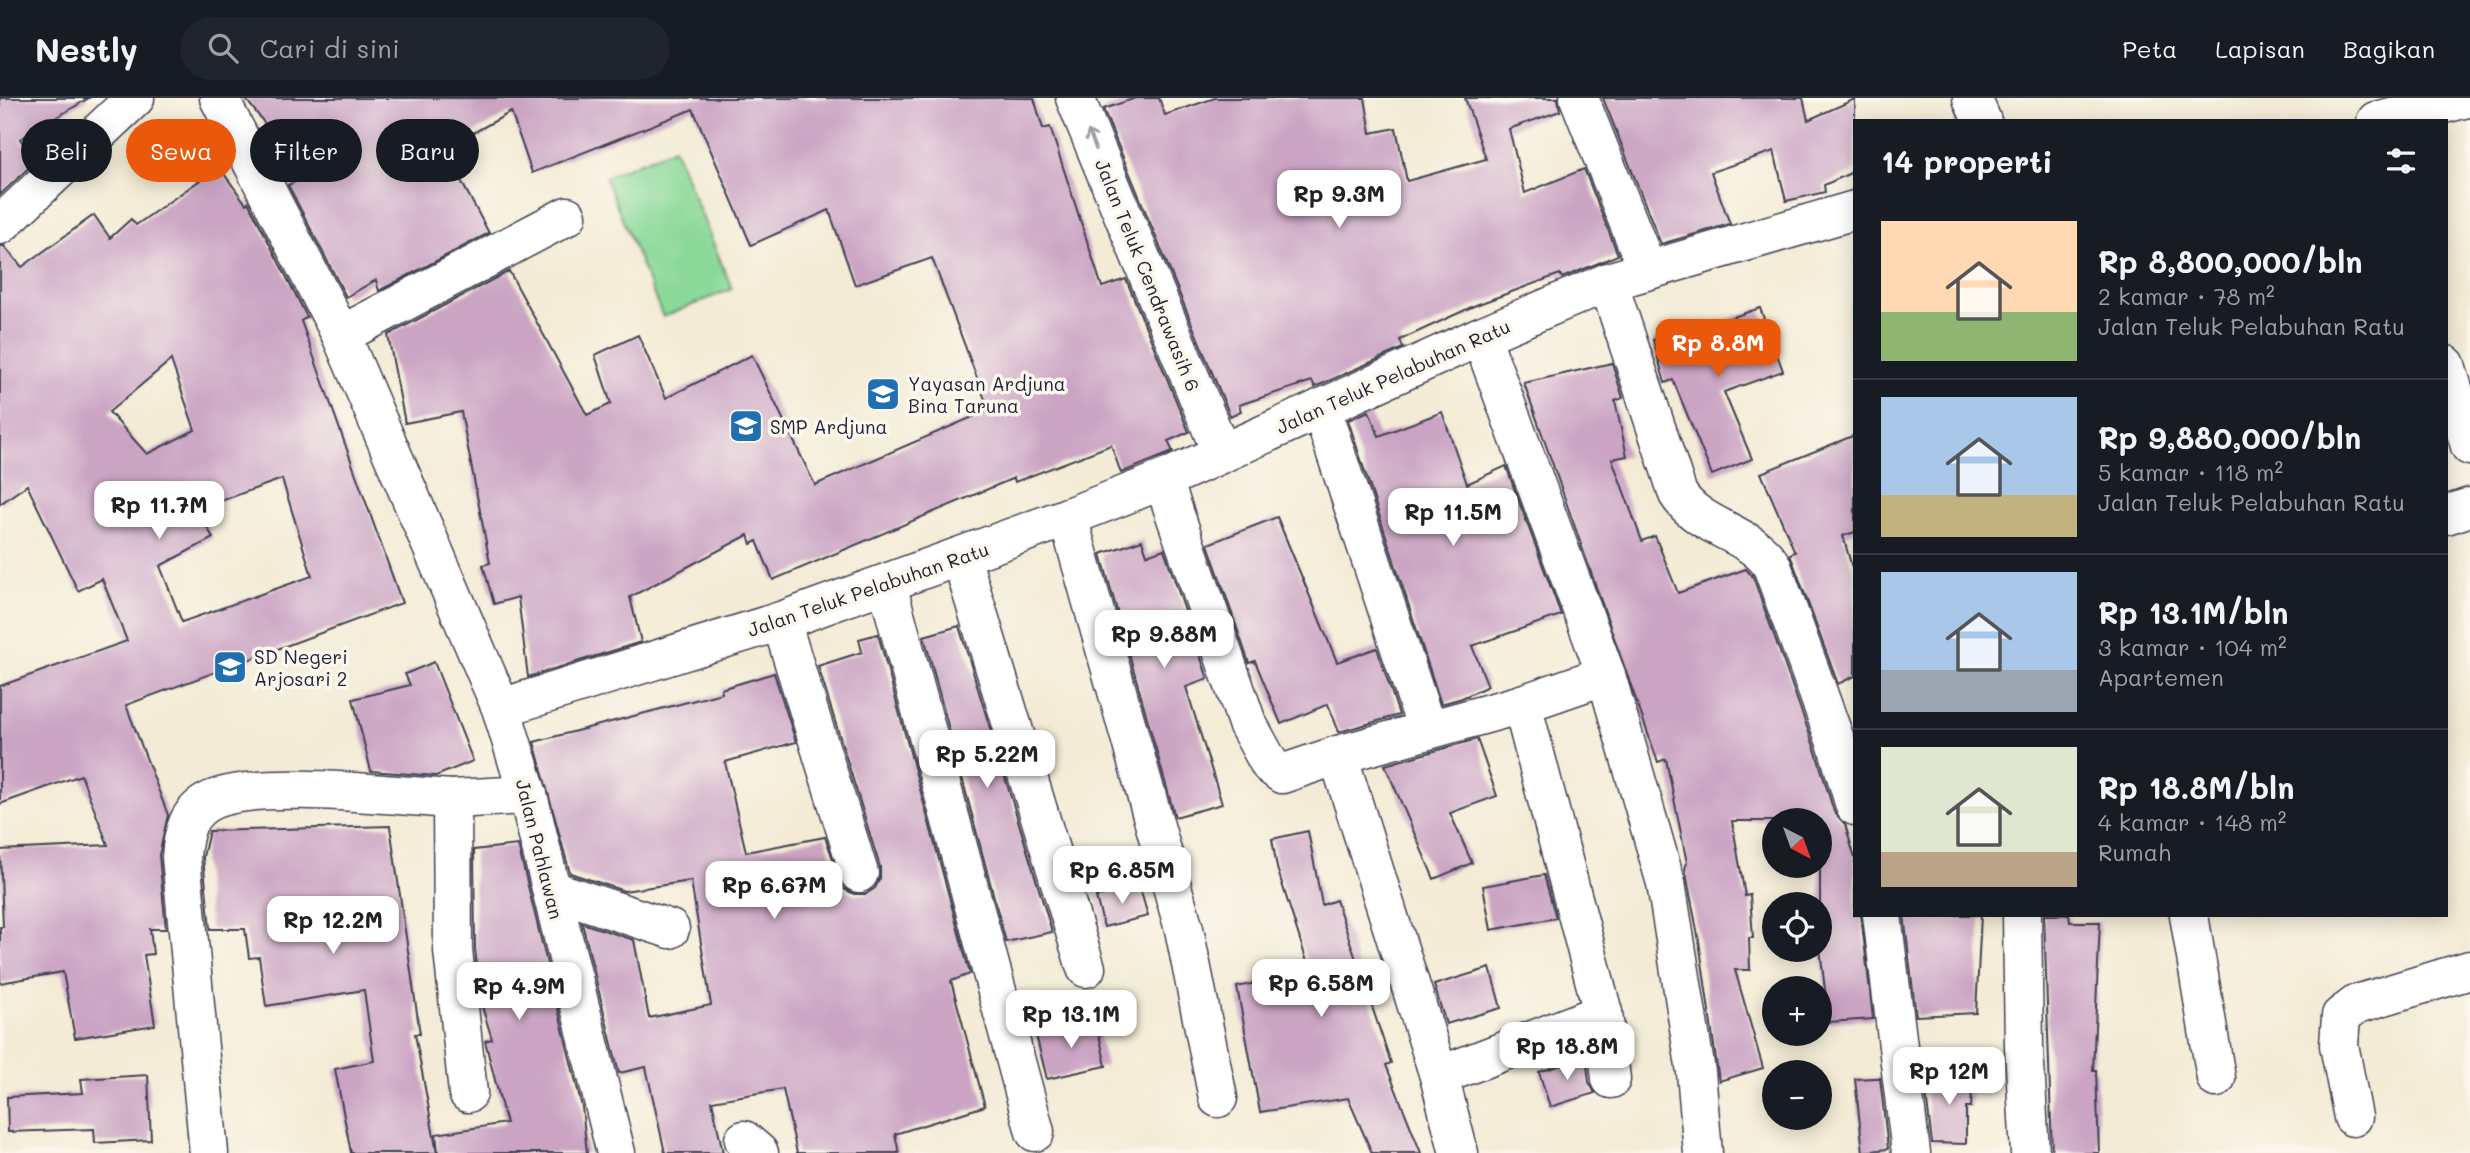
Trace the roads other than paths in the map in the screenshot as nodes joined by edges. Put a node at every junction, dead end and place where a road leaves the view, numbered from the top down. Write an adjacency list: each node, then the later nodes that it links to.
1 (135, 98): 11 (street)
2 (219, 98): 14 (street)
3 (1075, 98): 19 (street, Jalan Teluk Cendrawasih 6, one-way to 3)
4 (1578, 98): 12 (street)
5 (1972, 98): 7 (street)
6 (2467, 98): 8 (street)
7 (1981, 119)
8 (2384, 119)
9 (1853, 211): 12 (street, Jalan Teluk Pelabuhan Ratu)
10 (567, 216): 14 (street)
11 (0, 225)
12 (1647, 269): 13 (street, Jalan Teluk Pelabuhan Ratu)
13 (1608, 282): 15 (street, Jalan Teluk Pelabuhan Ratu); 34 (street)
14 (341, 335): 29 (street)
15 (1481, 336): 17 (street, Jalan Teluk Pelabuhan Ratu); 27 (street)
16 (2448, 372): 18 (street)
17 (1321, 408): 19 (street, Jalan Teluk Pelabuhan Ratu); 30 (street)
18 (2470, 446)
19 (1221, 452): 20 (street, Jalan Teluk Pelabuhan Ratu)
20 (1163, 480): 23 (street, Jalan Teluk Pelabuhan Ratu); 31 (street)
21 (2470, 507): 22 (street)
22 (2448, 514)
23 (1068, 517): 24 (street, Jalan Teluk Pelabuhan Ratu); 48 (street)
24 (961, 557): 25 (street, Jalan Teluk Pelabuhan Ratu); 41 (street)
25 (887, 584): 26 (street, Jalan Teluk Pelabuhan Ratu); 50 (street)
26 (781, 621): 29 (street, Jalan Teluk Pelabuhan Ratu); 35 (street)
27 (1606, 675): 28 (street); 54 (street)
28 (1522, 704): 30 (street); 43 (street)
29 (501, 708): 32 (street, Jalan Pahlawan)
30 (1427, 730): 31 (street)
31 (1338, 755): 44 (street)
32 (528, 795): 33 (street); 36 (street, Jalan Pahlawan)
33 (452, 799): 47 (street); 51 (street)
34 (1853, 799)
35 (859, 873)
36 (552, 890): 40 (street); 52 (street, Jalan Pahlawan)
37 (1882, 917): 55 (street)
38 (2022, 917): 56 (street)
39 (2189, 917): 45 (street)
40 (670, 929)
41 (1086, 968)
42 (2470, 970): 49 (street)
43 (1603, 1013): 44 (street); 46 (street)
44 (1438, 1076): 53 (street)
45 (2216, 1078)
46 (1611, 1079)
47 (468, 1093)
48 (1219, 1098)
49 (2353, 1117)
50 (1035, 1132)
51 (209, 1153)
52 (616, 1153)
53 (1459, 1153)
54 (1703, 1153)
55 (1911, 1153)
56 (2029, 1153)

